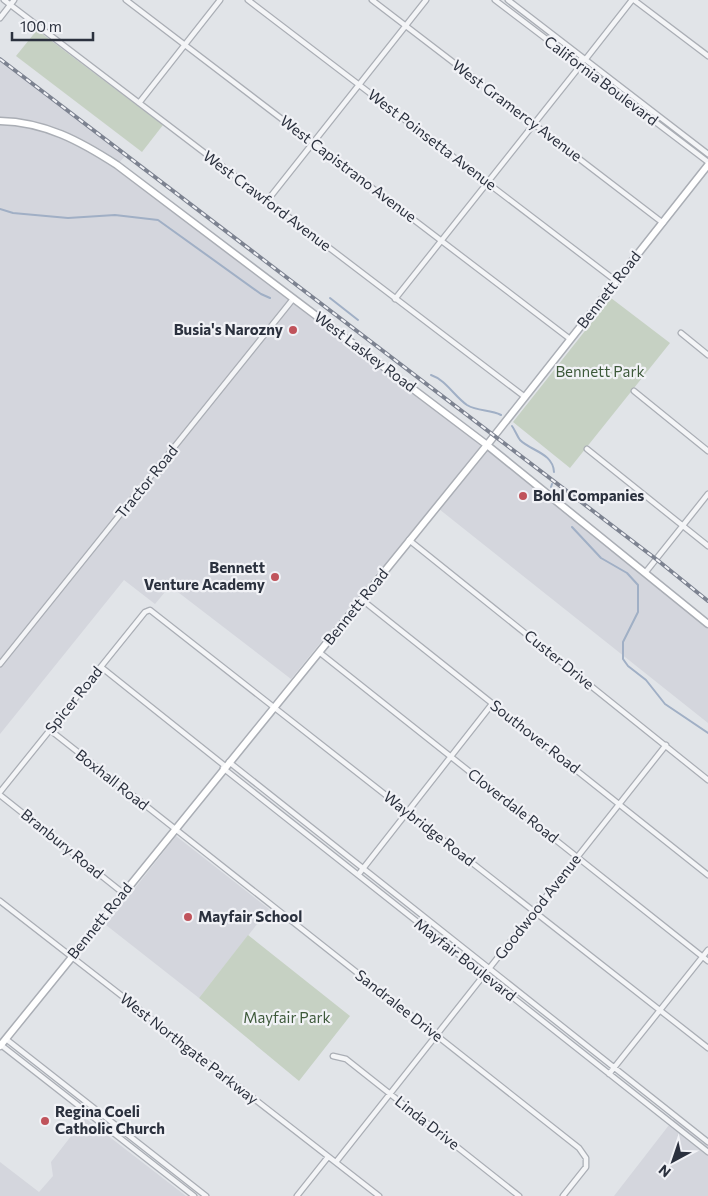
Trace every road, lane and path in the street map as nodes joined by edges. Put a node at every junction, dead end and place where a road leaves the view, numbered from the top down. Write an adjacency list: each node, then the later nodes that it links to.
1 (4, 0): 11 (street, West Crawford Avenue)
2 (14, 0): 11 (street)
3 (126, 0): 16 (street, West Capistrano Avenue)
4 (220, 0): 16 (street)
5 (248, 0): 20 (street, West Poinsetta Avenue)
6 (372, 0): 15 (street, West Gramercy Avenue)
7 (426, 0): 15 (street)
8 (495, 0): 13 (street, California Boulevard)
9 (508, 0): 12 (street, California Boulevard)
10 (633, 0): 17 (street); 18 (street)
11 (10, 5): 14 (street); 21 (street, West Crawford Avenue)
12 (521, 10): 13 (street); 18 (street, California Boulevard)
13 (517, 17): 19 (street, California Boulevard)
14 (0, 18)
15 (406, 26): 20 (street); 25 (street, West Gramercy Avenue)
16 (184, 45): 21 (street); 26 (street, West Capistrano Avenue)
17 (708, 56)
18 (585, 60): 19 (street); 22 (street, California Boulevard)
19 (580, 66): 23 (street, California Boulevard); 25 (street)
20 (359, 85): 26 (street); 29 (street, West Poinsetta Avenue)
21 (139, 103): 30 (street, West Crawford Avenue)
22 (648, 108): 23 (street); 27 (street, California Boulevard)
23 (644, 114): 28 (street, California Boulevard)
24 (0, 121): 34 (street, West Laskey Road)
25 (534, 124): 29 (street); 31 (street, West Gramercy Avenue)
26 (313, 142): 30 (street); 32 (street, West Capistrano Avenue)
27 (708, 154)
28 (708, 164): 31 (street, Bennett Road)
29 (488, 183): 32 (street); 33 (street, West Poinsetta Avenue)
30 (267, 201): 35 (street, West Crawford Avenue)
31 (663, 223): 33 (street, Bennett Road)
32 (442, 240): 35 (street); 37 (street, West Capistrano Avenue)
33 (616, 281): 37 (street, Bennett Road)
34 (293, 299): 41 (street, West Laskey Road); 53 (street, Tractor Road)
35 (395, 299): 40 (street, West Crawford Avenue)
36 (681, 333): 38 (street)
37 (570, 339): 40 (street, Bennett Road)
38 (708, 355)
39 (634, 391): 43 (street)
40 (525, 397): 41 (street, Bennett Road)
41 (487, 444): 46 (street, Bennett Road); 48 (street, West Laskey Road)
42 (587, 449): 45 (street)
43 (708, 451)
44 (708, 494): 45 (street)
45 (683, 525): 47 (street); 48 (street)
46 (410, 540): 49 (street, Bennett Road); 58 (street, Custer Drive)
47 (708, 546)
48 (645, 573): 51 (street, West Laskey Road)
49 (361, 599): 52 (street, Bennett Road); 55 (street, Southover Road)
50 (150, 610): 54 (street, Spicer Road); 56 (street, Waybridge Road)
51 (708, 624)
52 (318, 652): 56 (street, Bennett Road); 59 (street, Cloverdale Road)
53 (0, 664)
54 (102, 667): 57 (street, Spicer Road); 60 (street, Mayfair Boulevard)
55 (492, 704): 59 (street); 63 (street, Southover Road)
56 (274, 706): 60 (street, Bennett Road); 64 (street, Waybridge Road)
57 (50, 730): 62 (street, Spicer Road); 65 (street, Boxhall Road)
58 (666, 745): 61 (street, Custer Drive); 63 (street, Goodwood Avenue)
59 (451, 757): 64 (street); 66 (street, Cloverdale Road)
60 (226, 765): 65 (street, Bennett Road); 67 (street, Mayfair Boulevard); 68 (street, Mayfair Boulevard)
61 (708, 780)
62 (0, 793): 70 (street, Branbury Road)
63 (619, 804): 66 (street, Goodwood Avenue); 69 (street, Southover Road)
64 (407, 812): 67 (street); 72 (street, Waybridge Road)
65 (174, 829): 70 (street, Bennett Road); 80 (street, Sandralee Drive)
66 (577, 857): 72 (street, Goodwood Avenue); 75 (street, Cloverdale Road)
67 (363, 868): 68 (street); 77 (street, Mayfair Boulevard)
68 (358, 875): 78 (street, Mayfair Boulevard)
69 (708, 875)
70 (123, 892): 74 (street, Bennett Road)
71 (0, 901): 74 (street, West Northgate Parkway)
72 (534, 911): 77 (street, Goodwood Avenue); 79 (street, Waybridge Road)
73 (708, 950): 75 (street)
74 (71, 957): 81 (street, Bennett Road); 93 (street, West Northgate Parkway)
75 (703, 957): 76 (street, Cloverdale Road); 79 (street)
76 (708, 961)
77 (490, 968): 78 (street, Goodwood Avenue); 84 (street, Mayfair Boulevard)
78 (484, 975): 80 (street, Goodwood Avenue); 85 (street, Mayfair Boulevard)
79 (660, 1011): 82 (street, Waybridge Road); 84 (street)
80 (436, 1036): 87 (street, Goodwood Avenue); 102 (street, Sandralee Drive)
81 (2, 1041): 86 (street); 88 (street)
82 (708, 1048)
83 (333, 1056): 87 (street, Linda Drive)
84 (615, 1068): 85 (street); 91 (street, Mayfair Boulevard)
85 (610, 1074): 92 (street, Mayfair Boulevard)
86 (70, 1090): 88 (street); 89 (street)
87 (390, 1094): 94 (street, Goodwood Avenue); 101 (street, Linda Drive)
88 (66, 1095): 90 (street)
89 (94, 1108): 90 (street); 95 (street)
90 (89, 1114): 96 (street)
91 (708, 1142)
92 (708, 1152)
93 (328, 1157): 94 (street, West Northgate Parkway); 99 (street)
94 (336, 1162): 100 (street, West Northgate Parkway)
95 (186, 1180): 96 (street); 98 (street)
96 (182, 1186): 97 (street)
97 (194, 1196)
98 (206, 1196)
99 (297, 1196)
100 (379, 1196)
101 (519, 1196)
102 (564, 1196)

